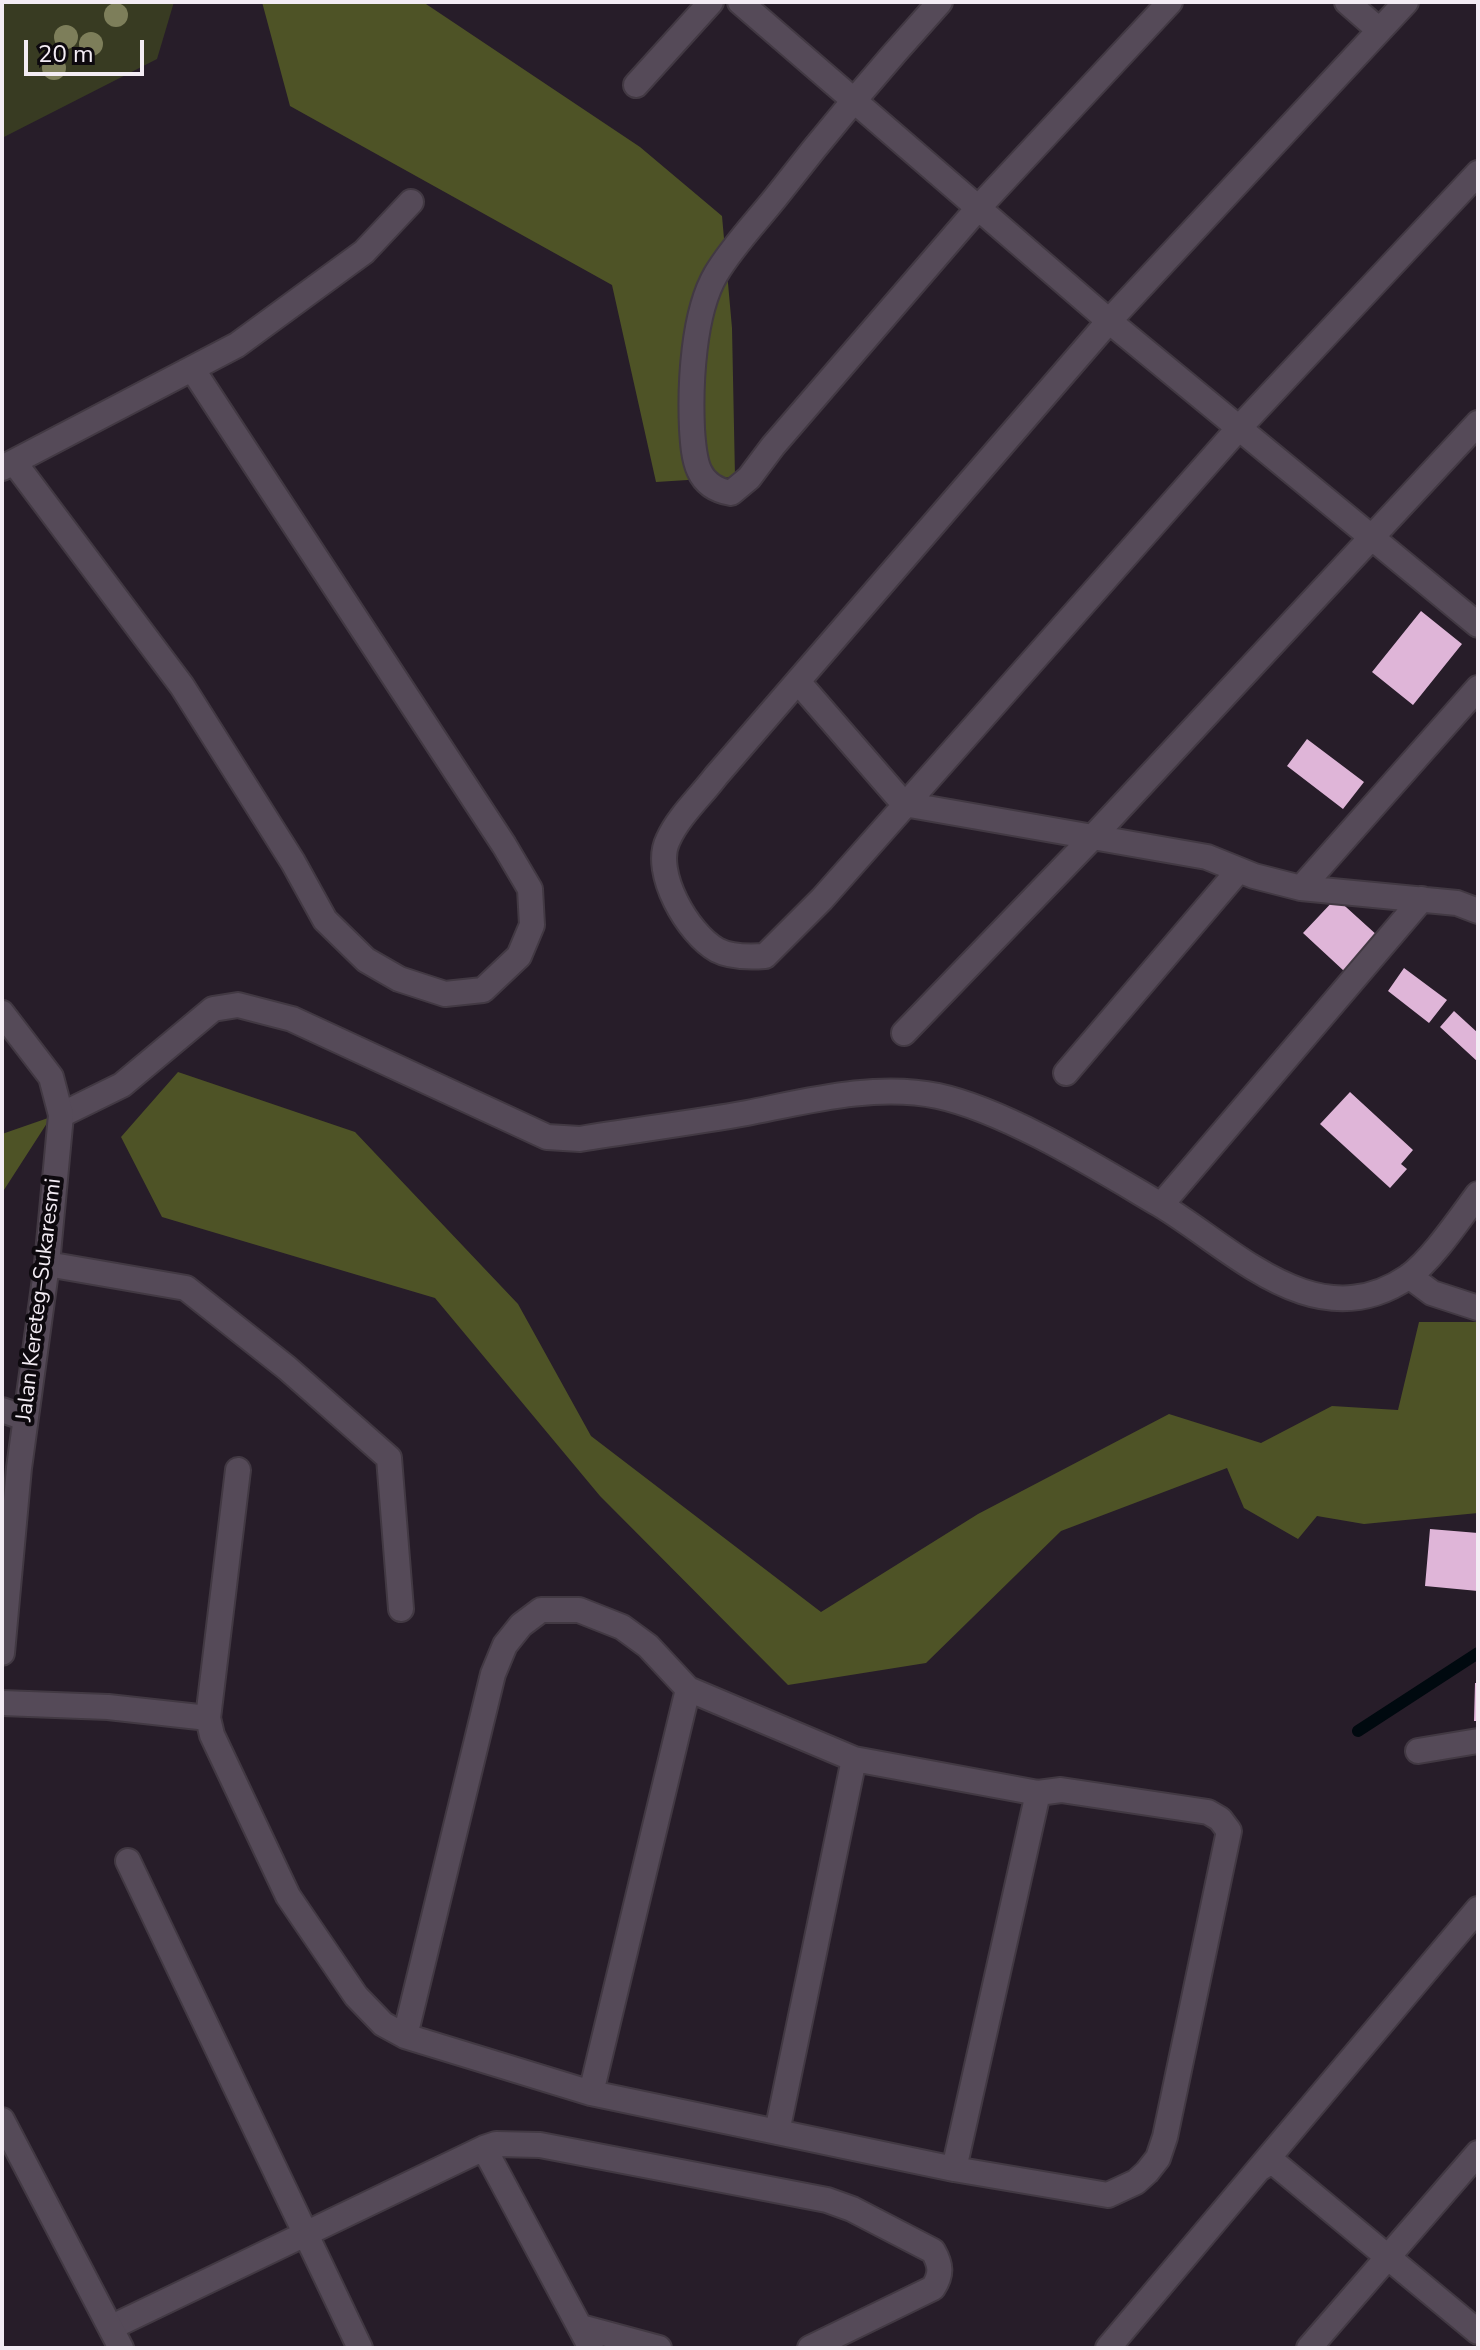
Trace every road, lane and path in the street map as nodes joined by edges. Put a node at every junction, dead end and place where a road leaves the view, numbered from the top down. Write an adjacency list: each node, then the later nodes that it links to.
1 (711, 2): 8 (street)
2 (740, 2): 9 (street)
3 (940, 2): 9 (street)
4 (1170, 2): 12 (street)
5 (1347, 2): 7 (street)
6 (1406, 2): 7 (street)
7 (1379, 30): 13 (street)
8 (636, 85)
9 (853, 97): 12 (street); 12 (street)
10 (1478, 173): 16 (street)
11 (411, 202): 14 (street)
12 (979, 207): 13 (street)
13 (1109, 321): 16 (street); 20 (street)
14 (193, 370): 17 (street); 17 (street)
15 (1478, 423): 18 (street)
16 (1238, 429): 18 (street); 22 (street)
17 (8, 465)
18 (1371, 538): 19 (street); 23 (street)
19 (1478, 625)
20 (800, 684): 22 (street); 22 (street)
21 (1478, 688): 25 (street)
22 (904, 804): 23 (street)
23 (1091, 839): 24 (street); 29 (street)
24 (1239, 870): 25 (street); 30 (street)
25 (1301, 888): 26 (street)
26 (1422, 899): 27 (street); 33 (street)
27 (1478, 911)
28 (2, 1013): 31 (street, Jalan Kereteg–Sukaresmi)
29 (904, 1033)
30 (1066, 1073)
31 (61, 1115): 33 (street); 34 (street, Jalan Kereteg–Sukaresmi)
32 (1478, 1194): 35 (street)
33 (1161, 1205): 35 (street)
34 (47, 1264): 38 (street, Jalan Kereteg–Sukaresmi); 40 (street)
35 (1409, 1276): 36 (street)
36 (1478, 1308)
37 (2, 1410): 38 (street)
38 (25, 1418): 41 (street, Jalan Kereteg–Sukaresmi)
39 (238, 1470): 44 (street)
40 (401, 1609)
41 (2, 1653)
42 (688, 1689): 47 (street); 51 (street); 52 (street)
43 (2, 1703): 44 (street)
44 (208, 1718): 51 (street)
45 (1478, 1741): 46 (street)
46 (1418, 1751)
47 (854, 1759): 48 (street); 54 (street)
48 (1038, 1793): 57 (street); 57 (street)
49 (128, 1861): 59 (street)
50 (1478, 1909): 58 (street)
51 (405, 2036): 52 (street)
52 (591, 2093): 54 (street)
53 (2, 2120): 62 (street)
54 (777, 2132): 57 (street)
55 (484, 2148): 59 (street); 63 (street); 66 (street)
56 (1478, 2153): 60 (street)
57 (954, 2169)
58 (1259, 2169): 60 (street); 67 (street)
59 (304, 2235): 62 (street); 64 (street)
60 (1388, 2257): 61 (street); 68 (street)
61 (1478, 2332)
62 (117, 2338)
63 (586, 2338): 65 (street)
64 (360, 2348)
65 (659, 2348)
66 (810, 2348)
67 (1108, 2348)
68 (1309, 2348)

